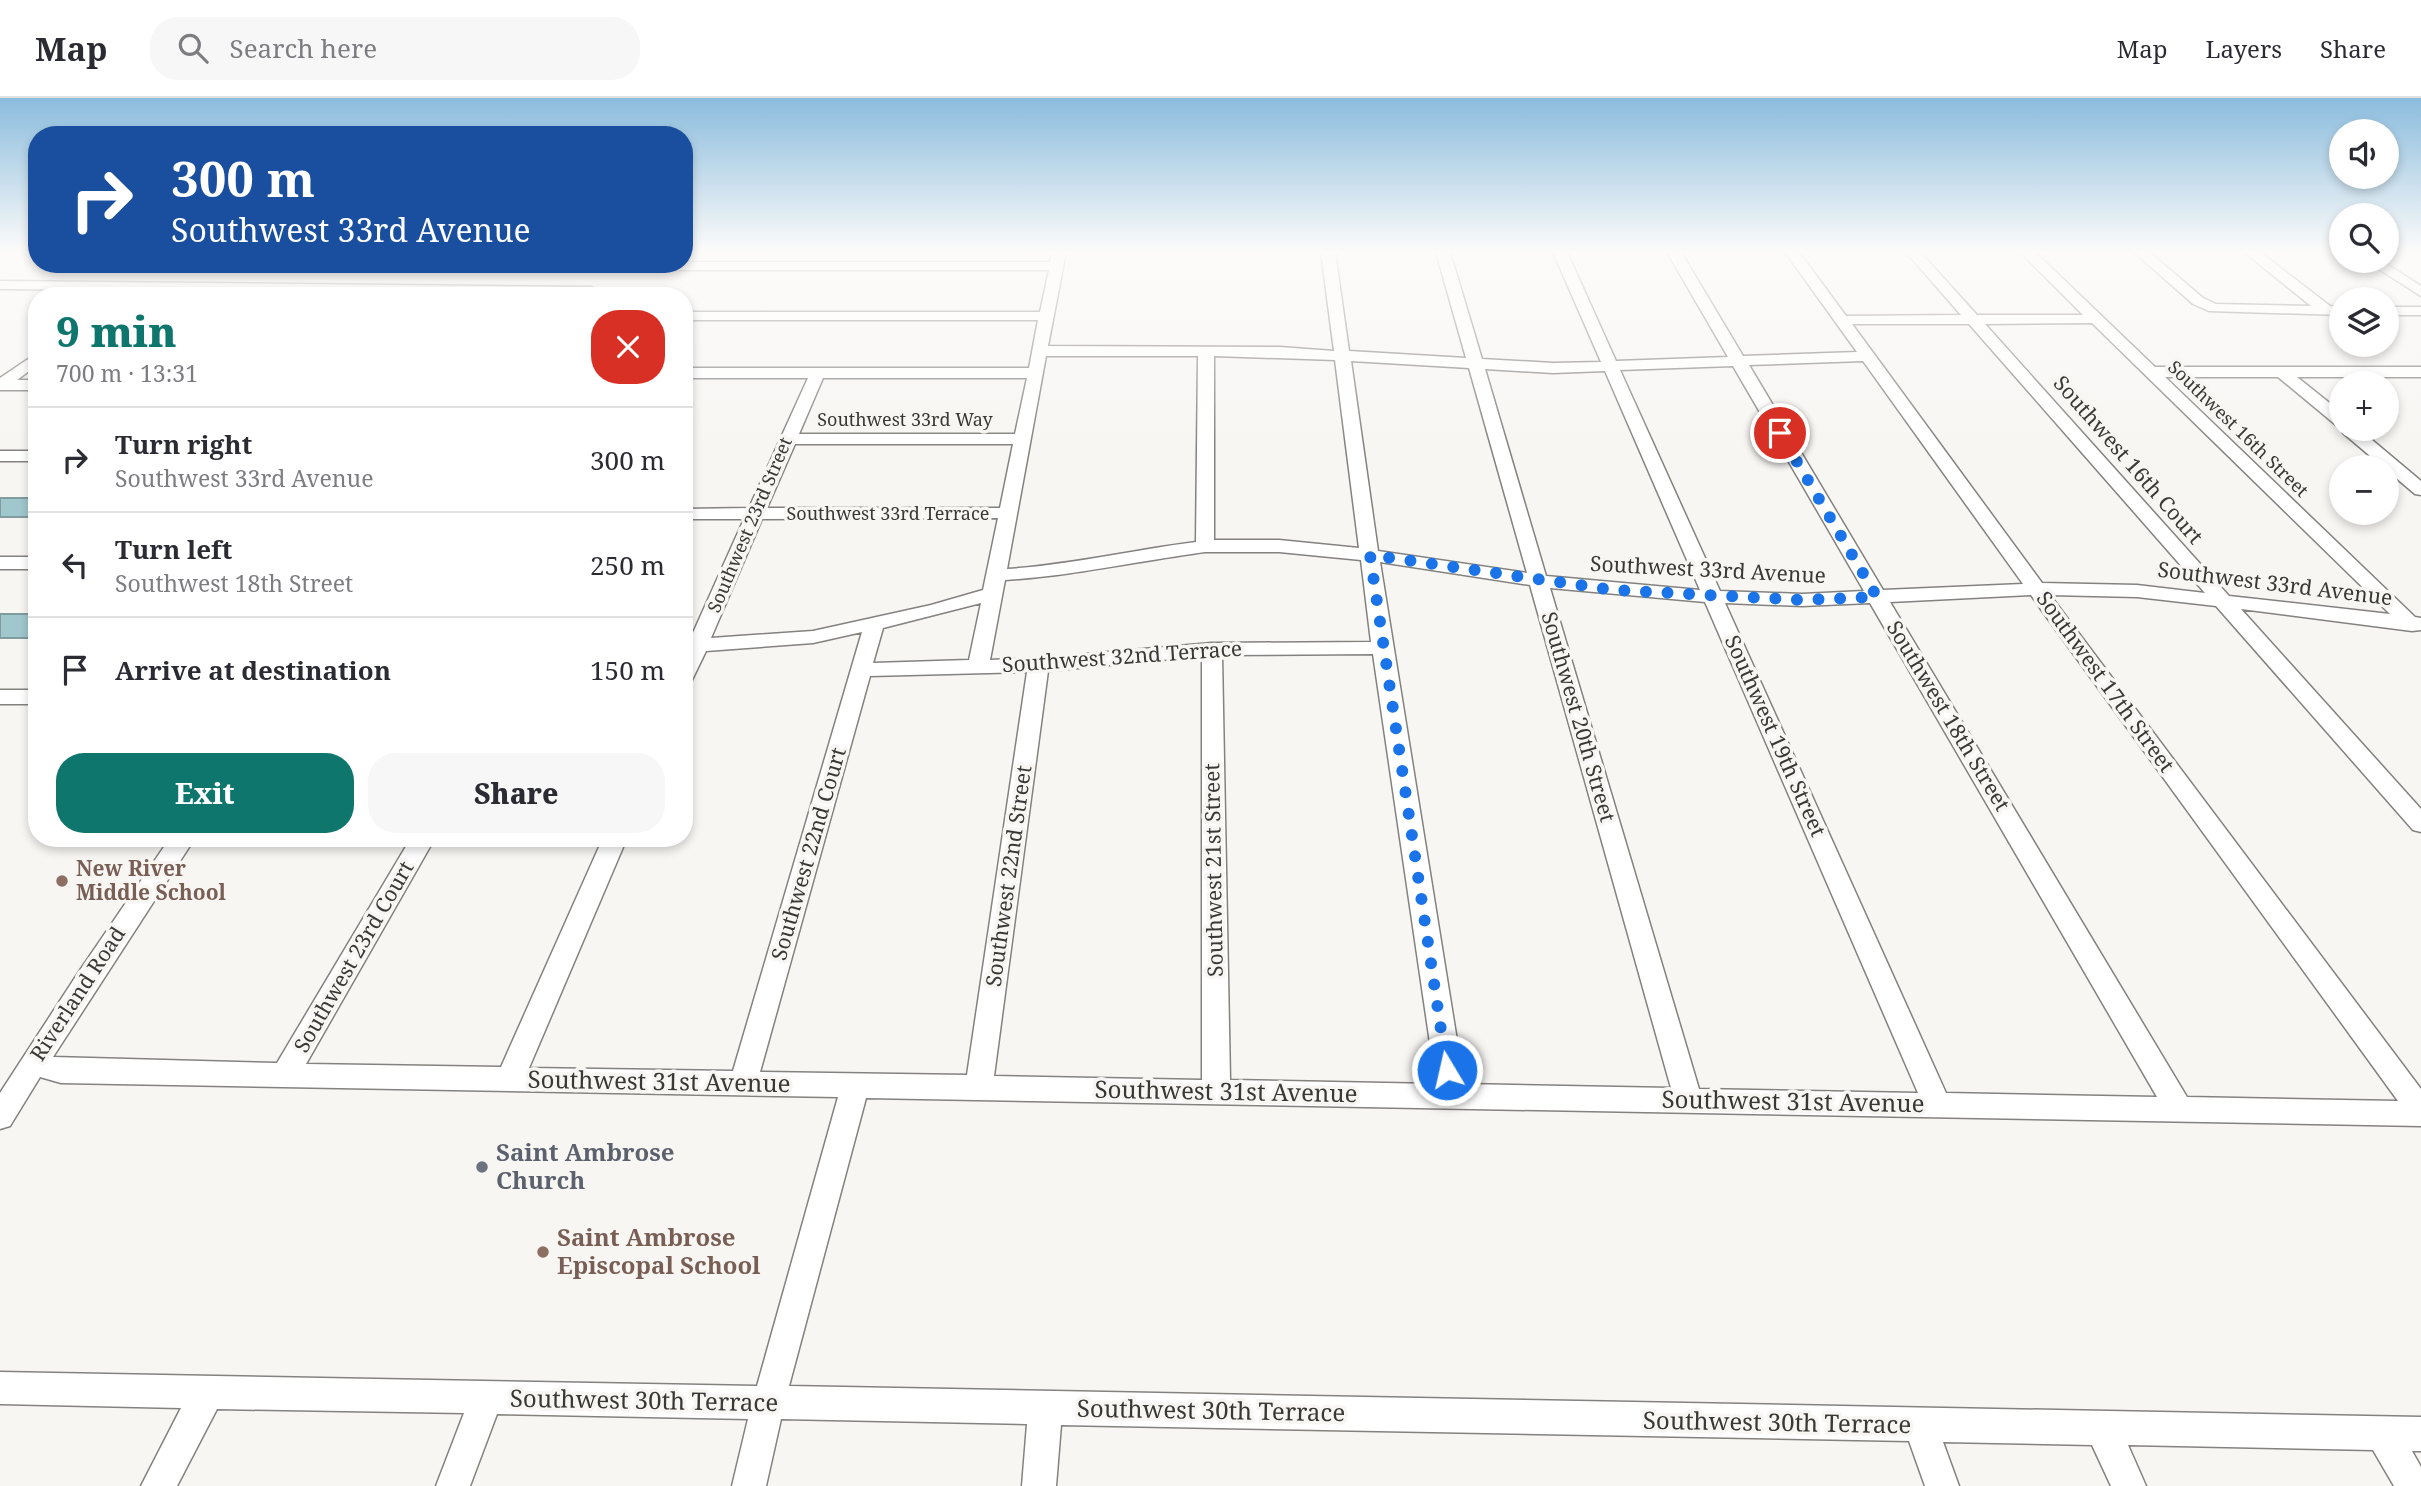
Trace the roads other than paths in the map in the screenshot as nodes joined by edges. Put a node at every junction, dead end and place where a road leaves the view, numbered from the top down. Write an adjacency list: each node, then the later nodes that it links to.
1 (1045, 316): 11 (street)
2 (1337, 317): 13 (street)
3 (1462, 317): 17 (street, Southwest 20th Street)
4 (1588, 317): 18 (street, Southwest 19th Street)
5 (1712, 317): 15 (street, Southwest 18th Street)
6 (1841, 317): 9 (street, Southwest 17th Street)
7 (2094, 317): 10 (street, Southwest 16th Street)
8 (1972, 319): 9 (street); 10 (street); 46 (street, Southwest 16th Court)
9 (1843, 320): 14 (street, Southwest 17th Street)
10 (2097, 320): 20 (street, Southwest 16th Street)
11 (1040, 351): 12 (street); 24 (street)
12 (1206, 351): 13 (street); 37 (street)
13 (1342, 356): 17 (street); 38 (street)
14 (1868, 356): 15 (street); 43 (street, Southwest 17th Street)
15 (1739, 362): 18 (street); 45 (street, Southwest 18th Street)
16 (28, 365): 25 (street)
17 (1477, 365): 18 (street); 41 (street, Southwest 20th Street)
18 (1611, 368): 44 (street, Southwest 19th Street)
19 (818, 372): 23 (street); 24 (street); 28 (street, Southwest 23rd Street)
20 (2151, 372): 21 (street); 48 (street, Southwest 16th Street)
21 (2282, 372): 22 (street); 27 (street)
22 (2420, 372)
23 (693, 373)
24 (1035, 373): 29 (street)
25 (0, 385): 26 (street)
26 (28, 386)
27 (2329, 411)
28 (787, 439): 29 (street, Southwest 33rd Way); 36 (street, Southwest 23rd Street)
29 (1022, 439): 34 (street)
30 (2363, 441): 33 (street)
31 (0, 456): 32 (street)
32 (28, 456)
33 (2421, 490)
34 (1007, 513): 36 (street, Southwest 33rd Terrace); 42 (street)
35 (693, 514): 36 (street, Southwest 33rd Terrace)
36 (756, 514): 49 (street, Southwest 23rd Street)
37 (1205, 545): 38 (street, Southwest 33rd Avenue); 42 (street, Southwest 33rd Avenue)
38 (1370, 555): 41 (street, Southwest 33rd Avenue); 50 (street)
39 (0, 563): 40 (street)
40 (28, 563)
41 (1539, 581): 44 (street, Southwest 33rd Avenue); 70 (street, Southwest 20th Street)
42 (994, 584): 47 (street, Southwest 33rd Avenue); 54 (street)
43 (2038, 589): 45 (street, Southwest 33rd Avenue); 46 (street, Southwest 33rd Avenue); 73 (street, Southwest 17th Street)
44 (1713, 597): 45 (street, Southwest 33rd Avenue); 71 (street, Southwest 19th Street)
45 (1877, 597): 72 (street, Southwest 18th Street)
46 (2220, 599): 48 (street, Southwest 33rd Avenue); 58 (street, Southwest 16th Court)
47 (874, 625): 49 (street, Southwest 33rd Avenue); 55 (street, Southwest 22nd Court)
48 (2417, 627)
49 (698, 645): 52 (street, Southwest 23rd Street)
50 (1382, 648): 51 (street, Southwest 32nd Terrace); 69 (street)
51 (1212, 649): 53 (street, Southwest 32nd Terrace); 68 (street, Southwest 21st Street)
52 (693, 656)
53 (1038, 665): 54 (street, Southwest 32nd Terrace); 67 (street, Southwest 22nd Street)
54 (978, 667): 55 (street, Southwest 32nd Terrace)
55 (862, 670): 65 (street, Southwest 22nd Court)
56 (0, 697): 57 (street)
57 (28, 697)
58 (2421, 824)
59 (177, 847): 62 (street, Riverland Road)
60 (418, 847): 63 (street, Southwest 23rd Court)
61 (611, 847): 64 (street)
62 (33, 1063): 63 (street, Southwest 31st Avenue); 74 (street, Riverland Road)
63 (285, 1075): 64 (street, Southwest 31st Avenue)
64 (510, 1079): 65 (street, Southwest 31st Avenue)
65 (743, 1083): 66 (street, Southwest 31st Avenue)
66 (855, 1086): 67 (street, Southwest 31st Avenue); 78 (street)
67 (979, 1088): 68 (street, Southwest 31st Avenue)
68 (1216, 1092): 69 (street, Southwest 31st Avenue)
69 (1452, 1096): 70 (street, Southwest 31st Avenue)
70 (1689, 1101): 71 (street, Southwest 31st Avenue)
71 (1937, 1105): 72 (street, Southwest 31st Avenue)
72 (2179, 1109): 73 (street, Southwest 31st Avenue)
73 (2421, 1112)
74 (0, 1117)
75 (0, 1388): 76 (street, Southwest 30th Terrace)
76 (208, 1392): 77 (street, Southwest 30th Terrace); 84 (street)
77 (487, 1397): 78 (street, Southwest 30th Terrace); 85 (street)
78 (768, 1404): 79 (street, Southwest 30th Terrace); 86 (street)
79 (1045, 1408): 80 (street, Southwest 30th Terrace); 87 (street)
80 (1921, 1427): 81 (street, Southwest 30th Terrace); 88 (street)
81 (2103, 1430): 82 (street, Southwest 30th Terrace); 89 (street)
82 (2384, 1434): 83 (street, Southwest 30th Terrace); 90 (street)
83 (2421, 1434)
84 (158, 1486)
85 (453, 1486)
86 (749, 1486)
87 (1039, 1486)
88 (1942, 1486)
89 (2129, 1486)
90 (2413, 1486)

